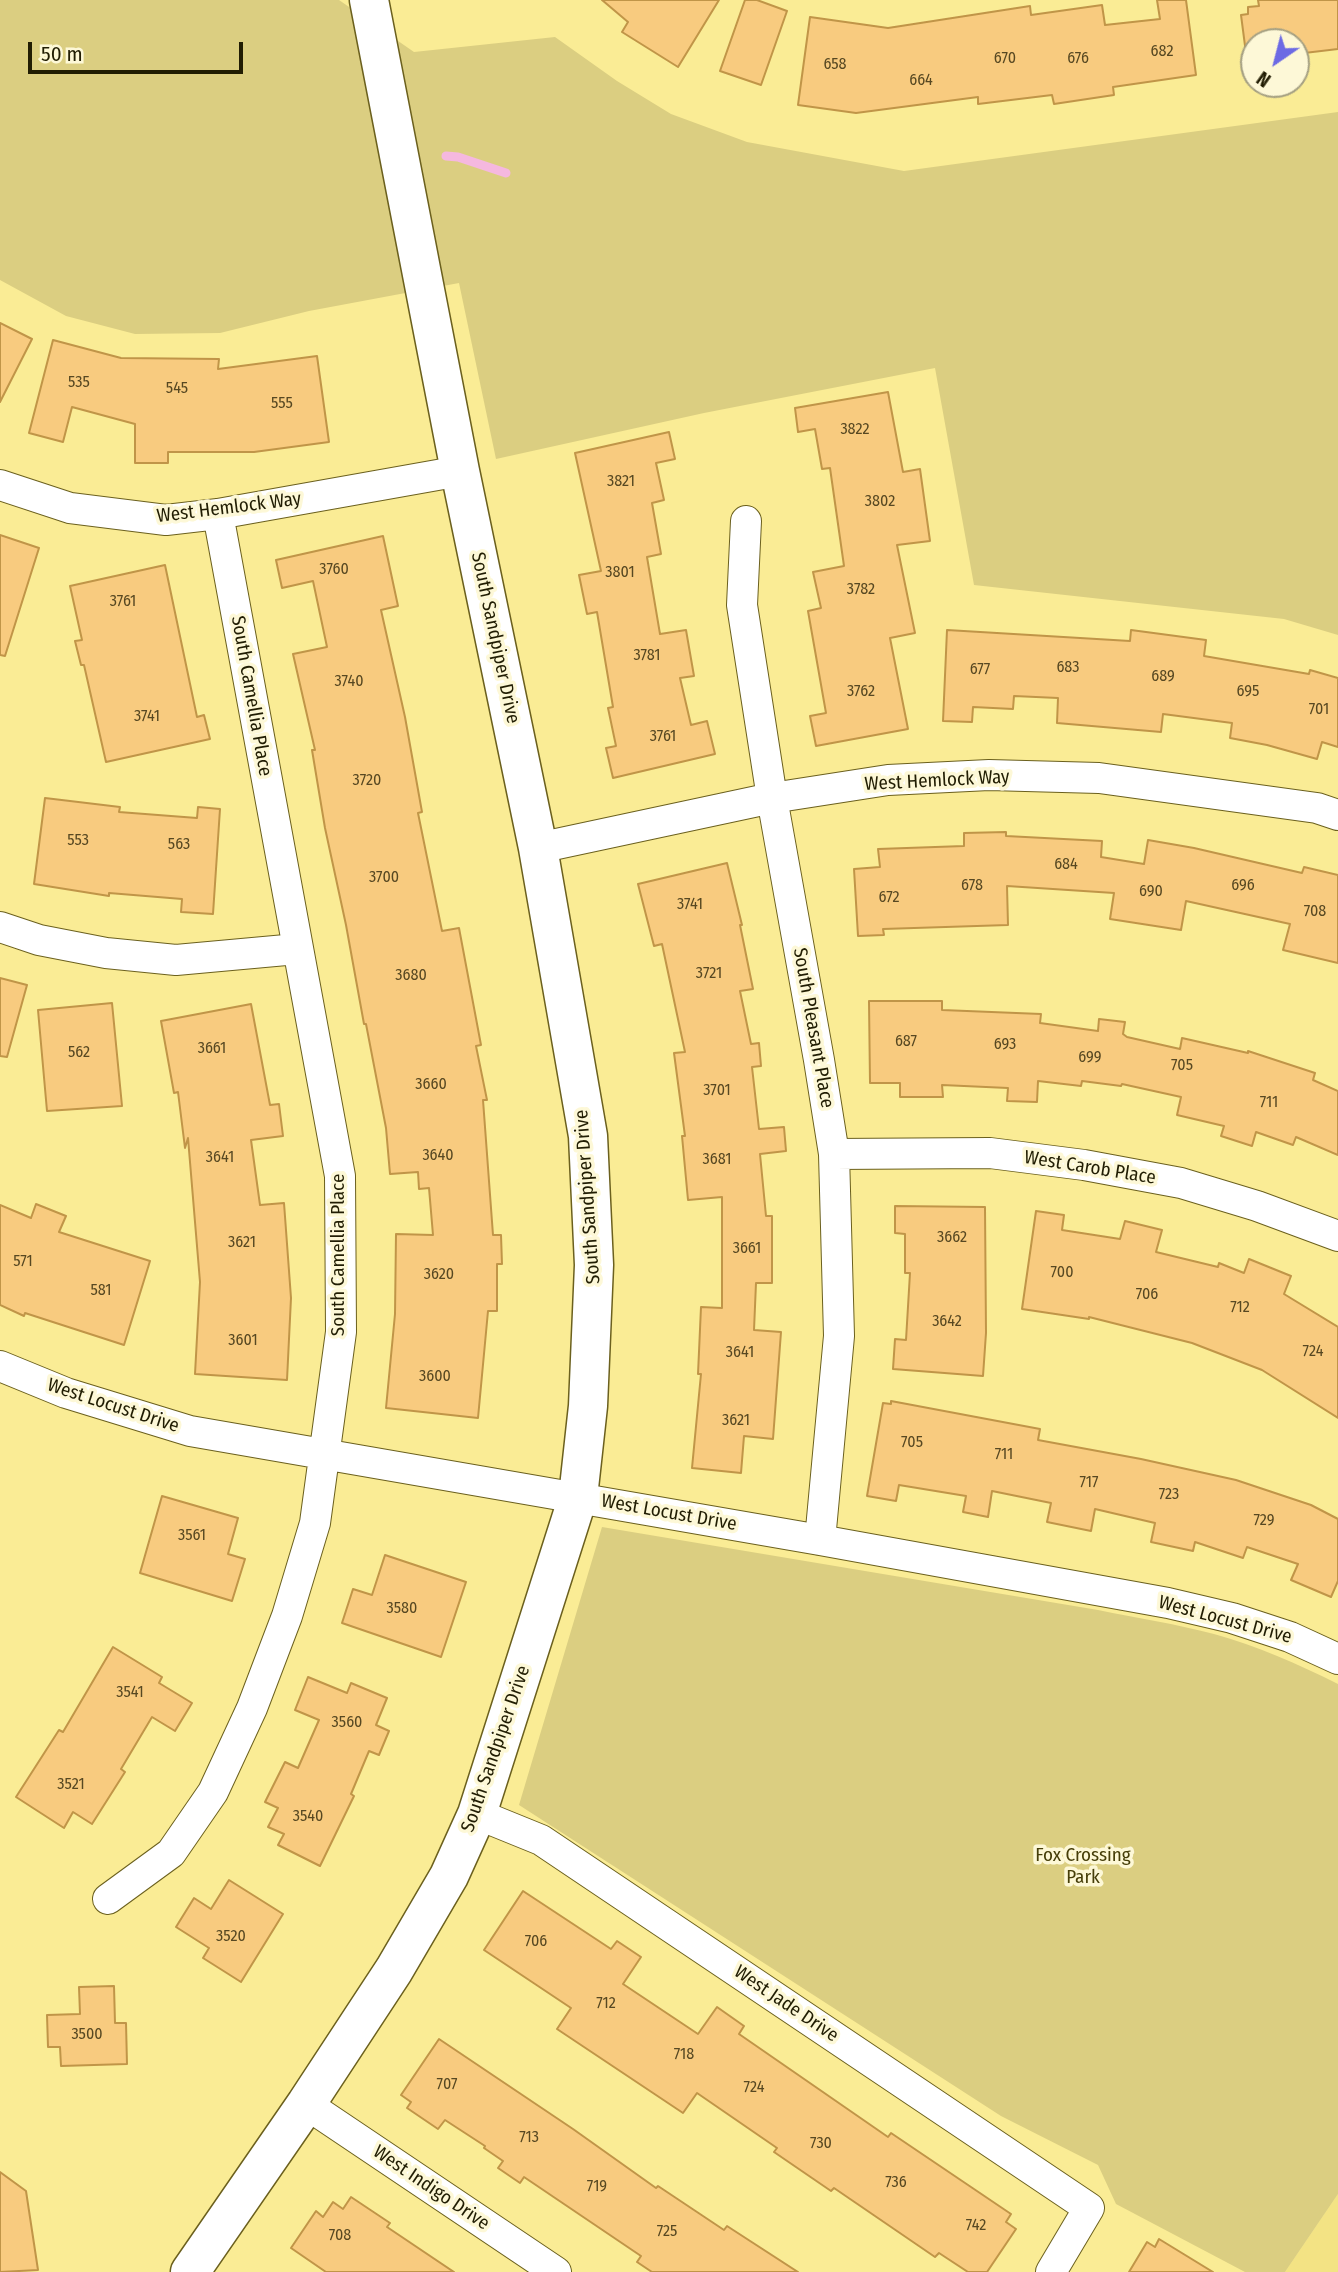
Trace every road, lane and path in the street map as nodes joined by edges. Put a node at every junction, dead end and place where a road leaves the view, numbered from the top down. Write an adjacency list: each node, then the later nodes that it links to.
1 (369, 0): 2 (street, South Sandpiper Drive)
2 (460, 471): 4 (street, West Hemlock Way); 8 (street, South Sandpiper Drive)
3 (0, 485): 4 (street, West Hemlock Way)
4 (218, 514): 10 (street, South Camellia Place)
5 (746, 520): 6 (street, South Pleasant Place)
6 (772, 799): 7 (street, West Hemlock Way); 8 (street, West Hemlock Way); 11 (street, South Pleasant Place)
7 (1338, 816)
8 (538, 848): 15 (street, South Sandpiper Drive)
9 (0, 927): 10 (street)
10 (297, 949): 14 (street, South Camellia Place)
11 (834, 1154): 12 (street, West Carob Place); 16 (street, South Pleasant Place)
12 (1338, 1236)
13 (0, 1366): 14 (street, West Locust Drive)
14 (324, 1455): 15 (street, West Locust Drive); 19 (street, South Camellia Place)
15 (578, 1497): 16 (street, West Locust Drive); 18 (street, South Sandpiper Drive)
16 (820, 1539): 17 (street, West Locust Drive)
17 (1338, 1659)
18 (477, 1814): 20 (street, South Sandpiper Drive); 23 (street, West Jade Drive)
19 (108, 1899)
20 (306, 2104): 21 (street, South Sandpiper Drive); 22 (street, West Indigo Drive)
21 (190, 2272)
22 (556, 2272)
23 (1051, 2272)

